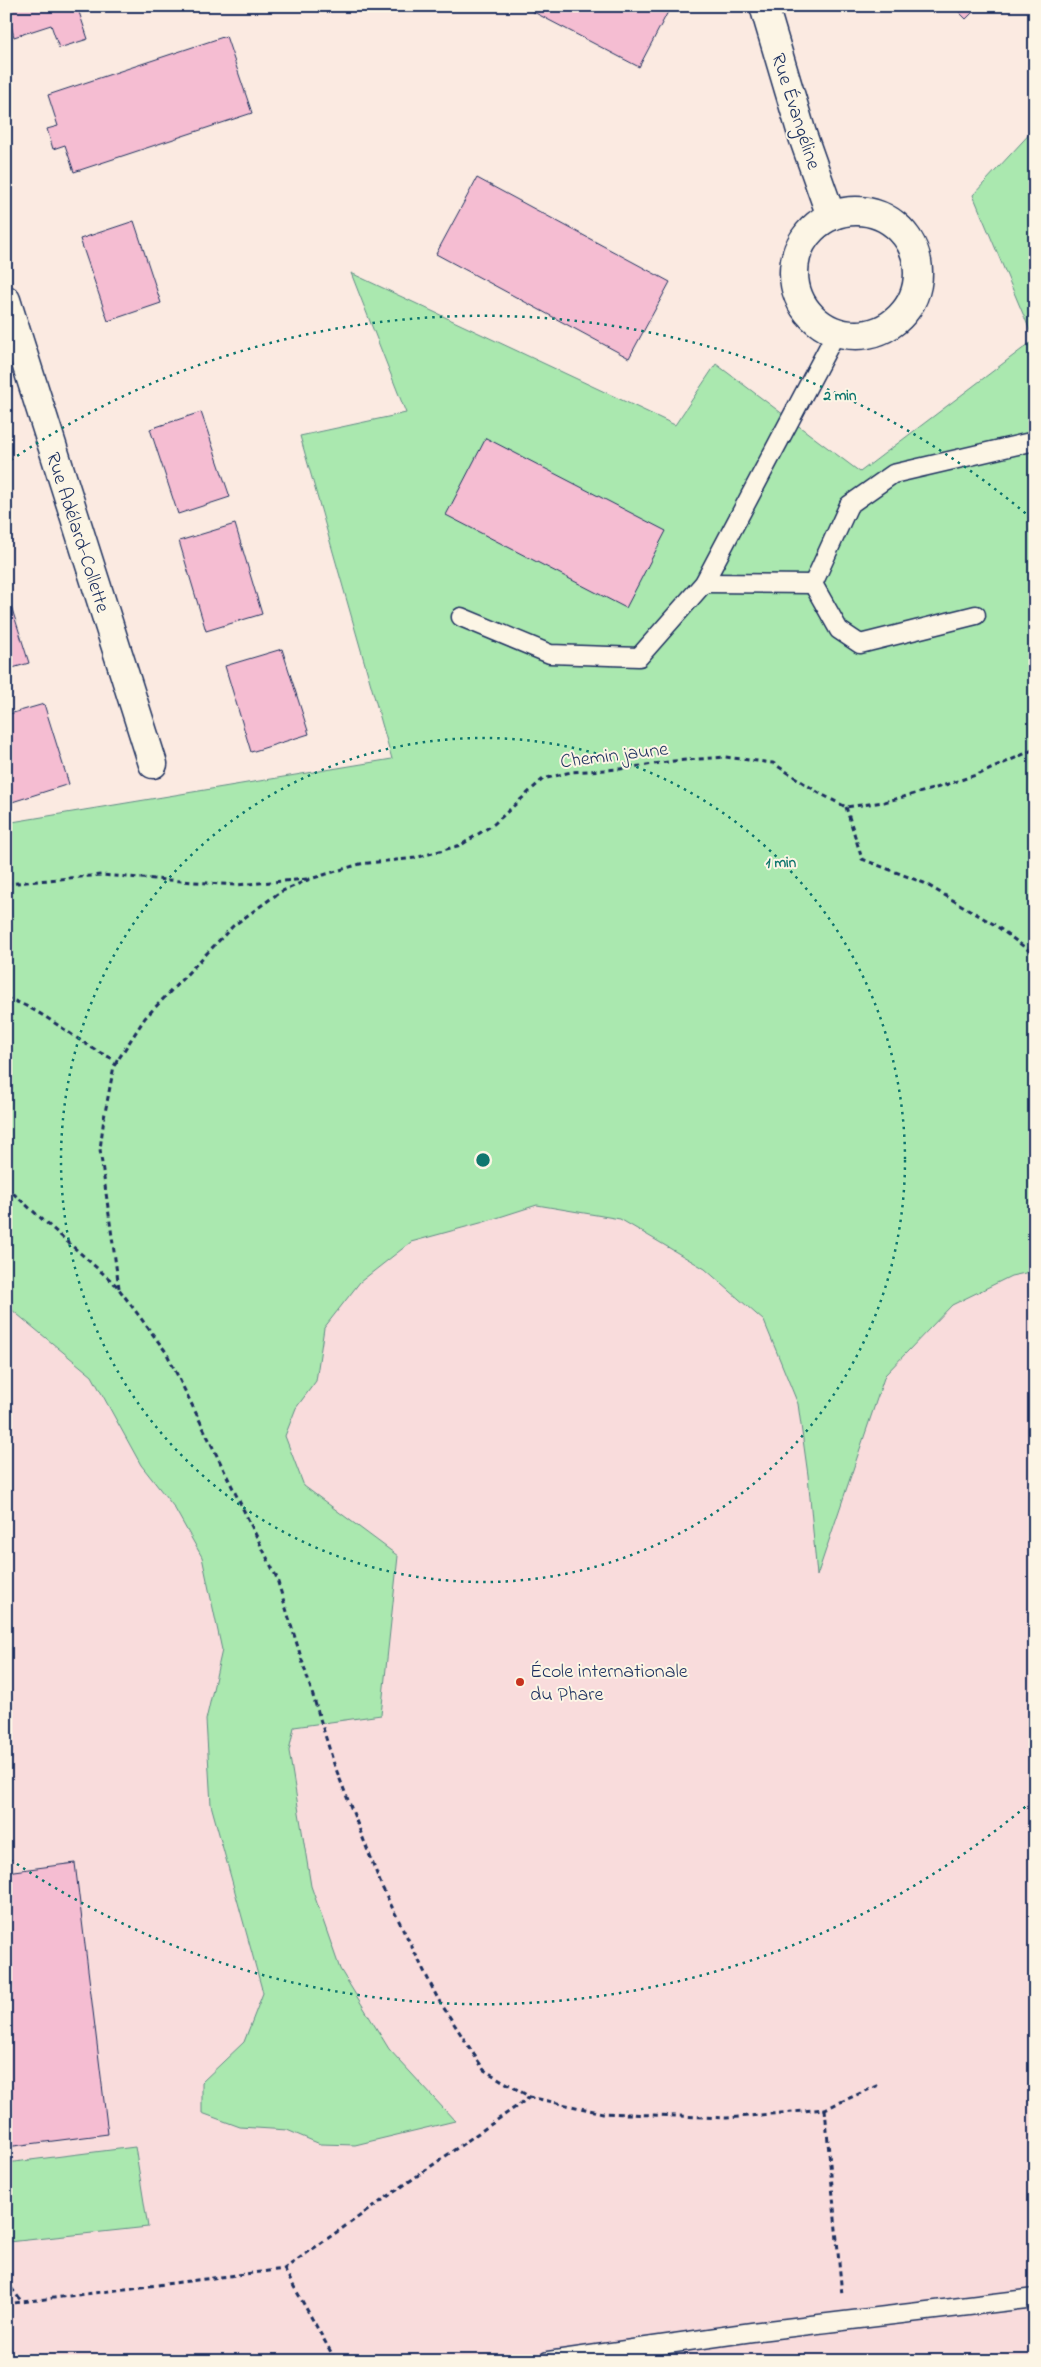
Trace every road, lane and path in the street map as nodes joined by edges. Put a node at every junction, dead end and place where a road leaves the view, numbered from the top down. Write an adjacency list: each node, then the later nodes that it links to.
1 (764, 6): 2 (street, Rue Évangéline)
2 (831, 216): 4 (street); 4 (street)
3 (6, 300): 11 (street, Rue Adélard-Collette)
4 (836, 333): 6 (lane)
5 (1035, 441): 7 (lane)
6 (704, 583): 7 (lane); 9 (lane)
7 (812, 584): 8 (lane)
8 (976, 615)
9 (461, 617)
10 (1035, 749): 12 (path)
11 (153, 764)
12 (846, 807): 13 (path, Chemin jaune); 15 (path)
13 (310, 878): 14 (path); 17 (path)
14 (6, 884)
15 (1035, 955)
16 (6, 998): 17 (path)
17 (118, 1061): 19 (path)
18 (6, 1188): 19 (path)
19 (119, 1290): 21 (path)
20 (881, 2084): 22 (path)
21 (530, 2097): 22 (path); 23 (path)
22 (825, 2109): 28 (path)
23 (284, 2269): 26 (path); 29 (path)
24 (6, 2281): 26 (path)
25 (1035, 2298): 28 (lane)
26 (22, 2302): 27 (path)
27 (6, 2304)
28 (844, 2321): 30 (lane)
29 (336, 2361)
30 (548, 2361)

